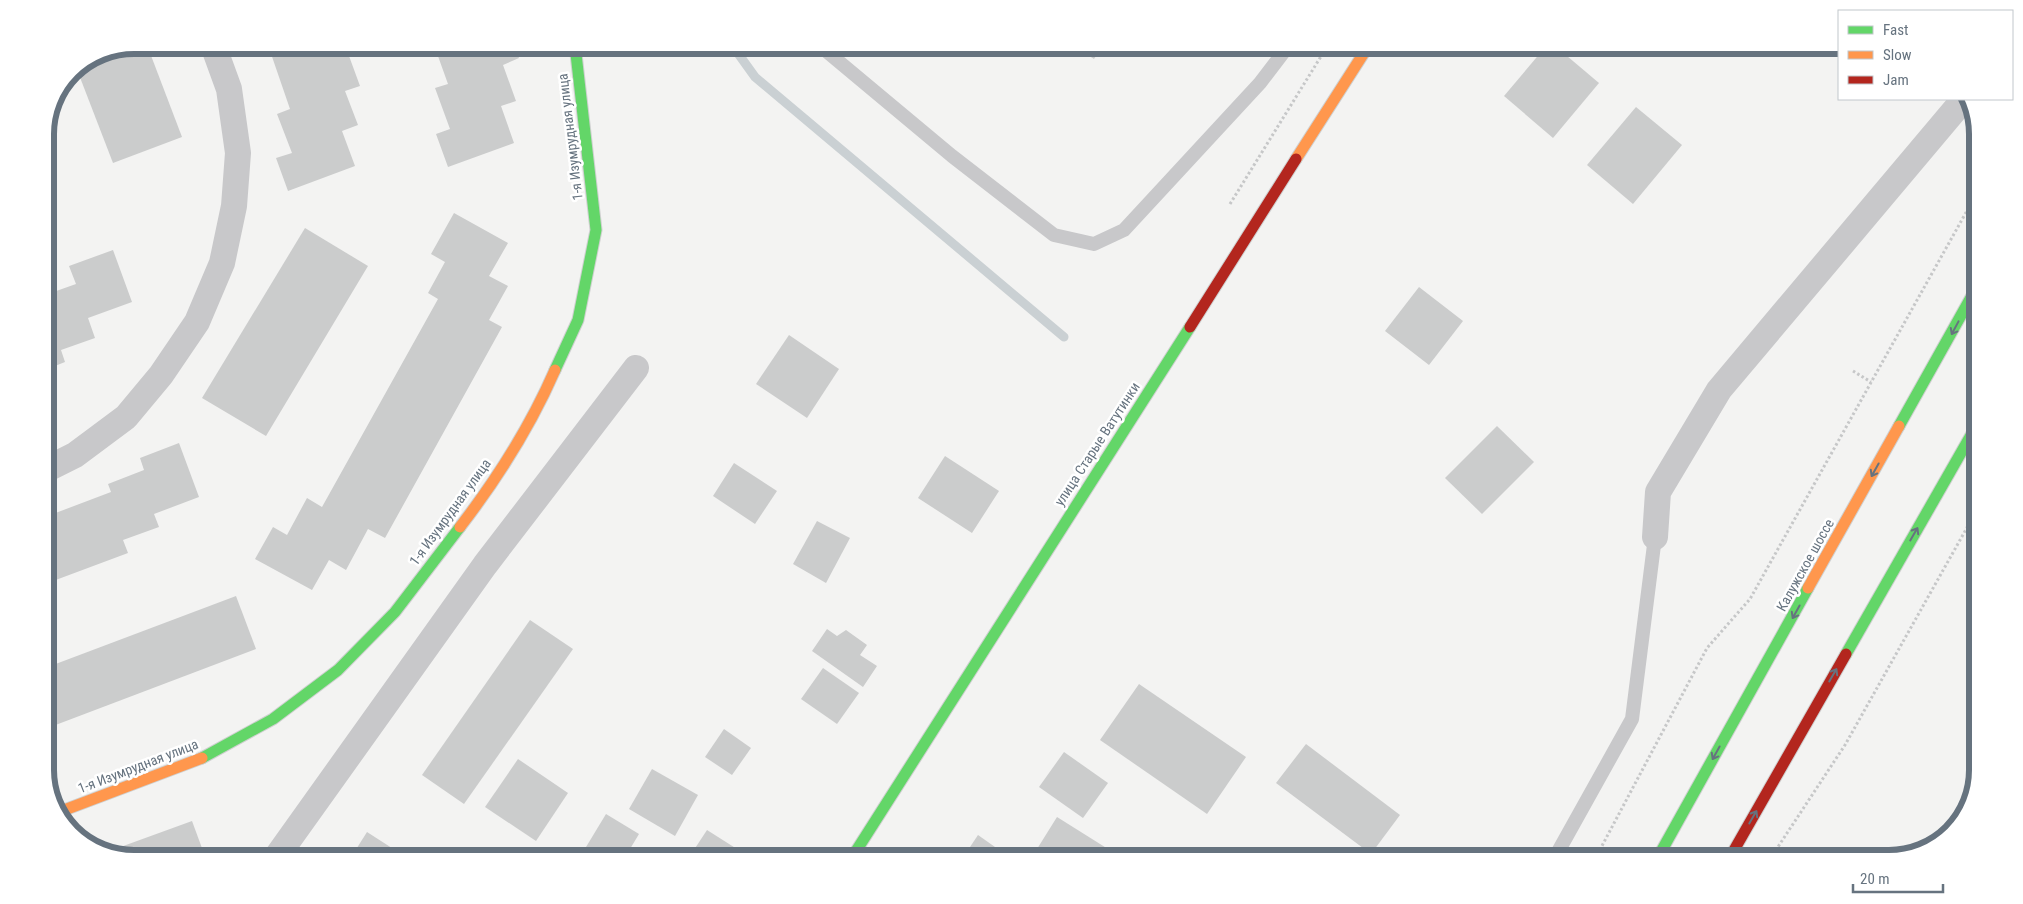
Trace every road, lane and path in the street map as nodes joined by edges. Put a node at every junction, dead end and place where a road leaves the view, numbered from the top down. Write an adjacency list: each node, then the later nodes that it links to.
1 (216, 54): 13 (street)
2 (576, 54): 16 (main road, 1-я Изумрудная улица)
3 (830, 54): 4 (lane)
4 (1282, 54)
5 (1364, 54): 18 (main road, улица Старые Ватутинки)
6 (1962, 101): 15 (street)
7 (1969, 207): 11 (path)
8 (1969, 302): 21 (main road, Калужское шоссе, one-way to 21)
9 (636, 368): 17 (street)
10 (1853, 371): 11 (path)
11 (1871, 382): 20 (path)
12 (1969, 440): 22 (main road, one-way to 12)
13 (54, 466)
14 (1969, 524): 23 (path)
15 (1655, 537): 19 (lane)
16 (64, 810)
17 (281, 850)
18 (857, 850)
19 (1559, 850)
20 (1600, 850)
21 (1662, 850)
22 (1734, 850)
23 (1776, 850)

